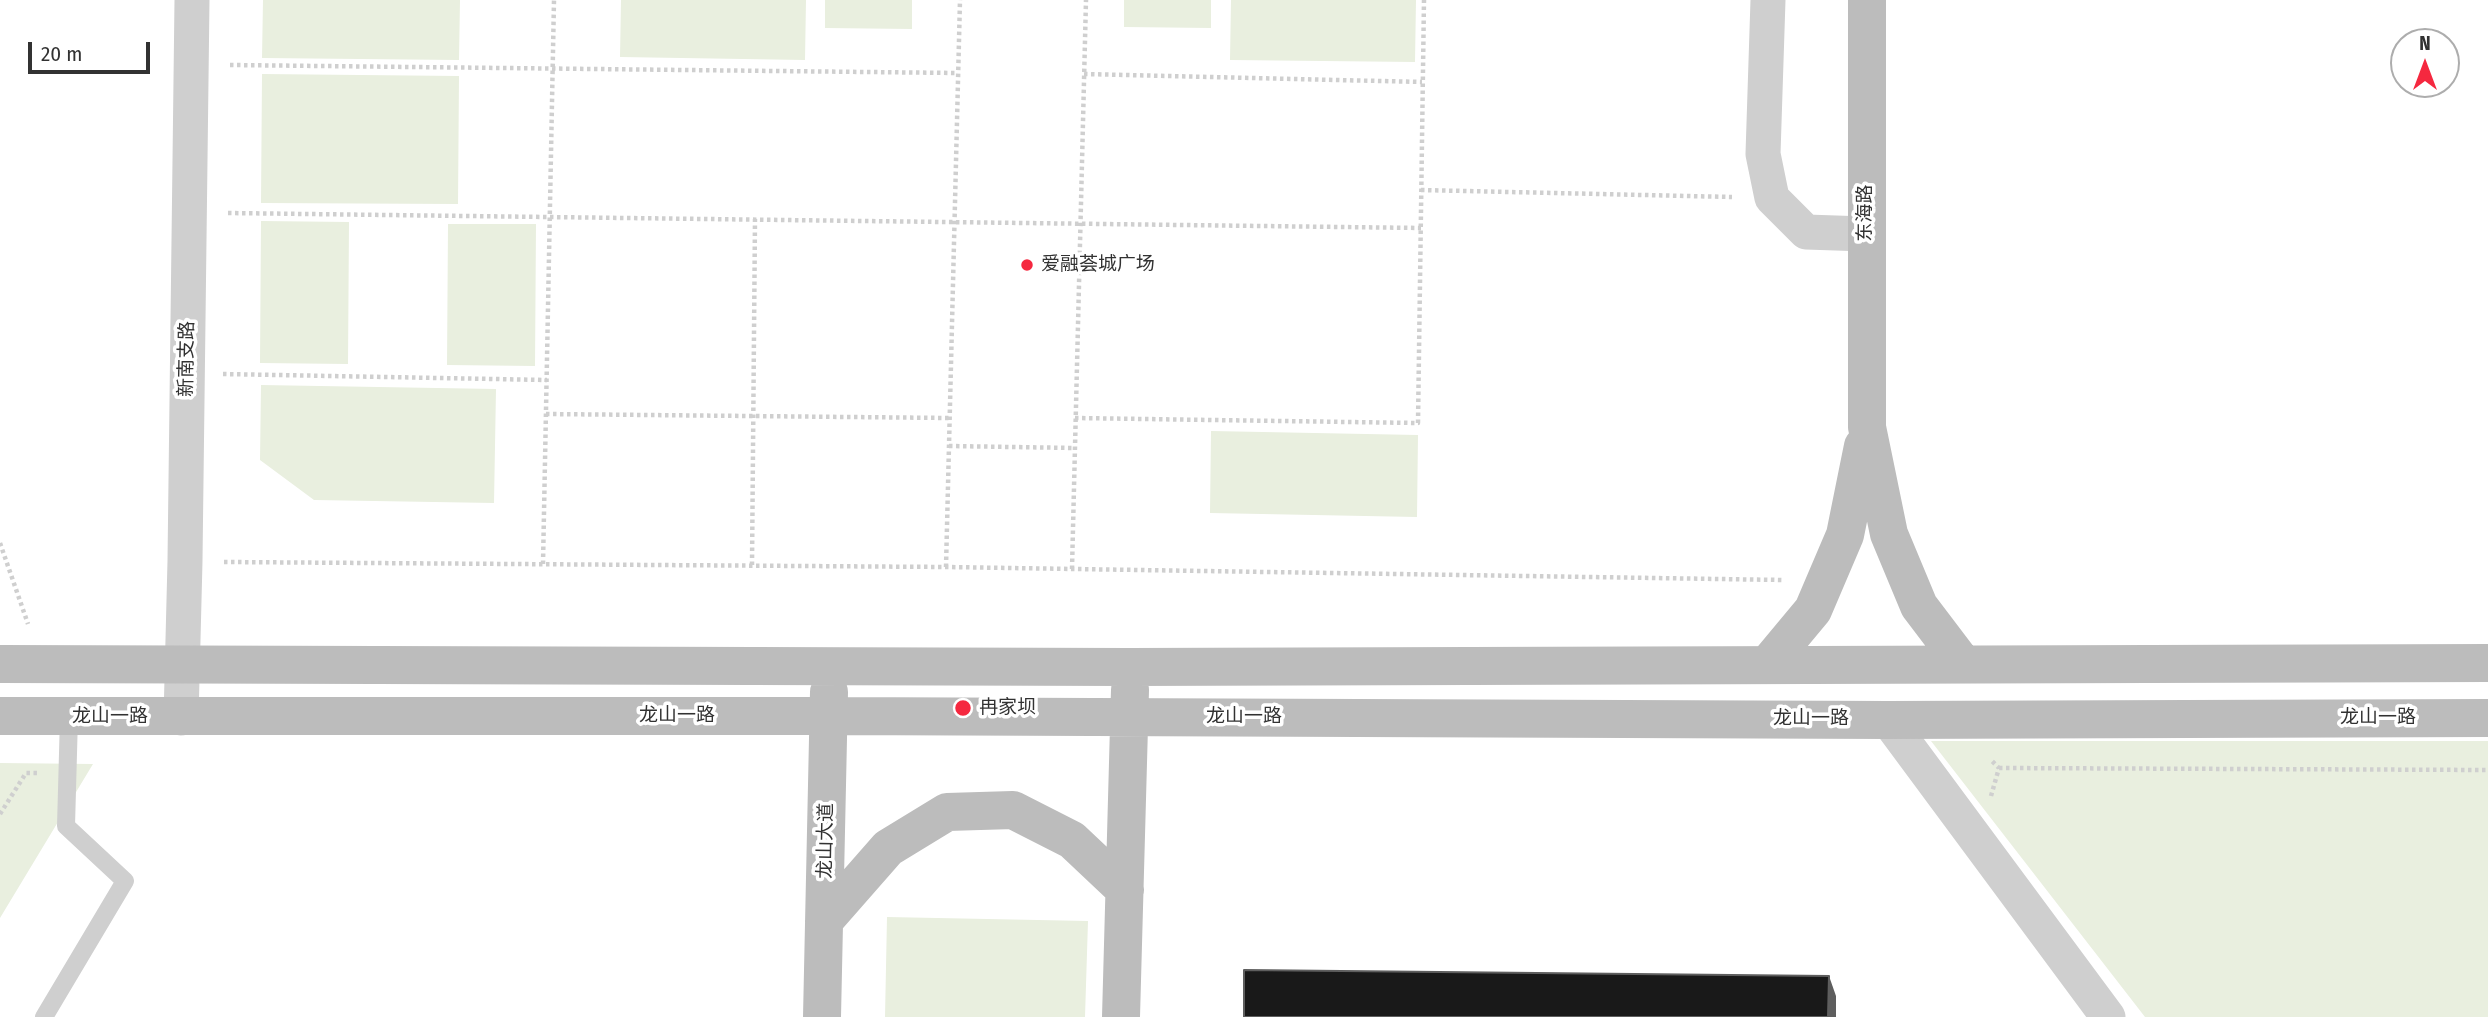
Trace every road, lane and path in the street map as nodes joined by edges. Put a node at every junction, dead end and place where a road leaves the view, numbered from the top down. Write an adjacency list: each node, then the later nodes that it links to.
1 (192, 0): 8 (street, 新南支路)
2 (554, 0): 9 (path)
3 (960, 0): 10 (path)
4 (1086, 0): 11 (path)
5 (1424, 0): 12 (path)
6 (1768, 0): 14 (street)
7 (1867, 0): 21 (main road, 东海路)
8 (191, 64): 9 (path); 15 (street, 新南支路)
9 (553, 68): 10 (path); 16 (path)
10 (958, 73): 18 (path)
11 (1084, 74): 12 (path); 19 (path)
12 (1423, 82): 13 (path)
13 (1421, 190): 14 (path); 20 (path)
14 (1772, 198): 21 (street)
15 (189, 212): 16 (path); 22 (street, 新南支路)
16 (550, 217): 17 (path); 23 (path)
17 (755, 219): 18 (path); 25 (path)
18 (955, 222): 19 (path); 26 (path)
19 (1080, 223): 20 (path); 27 (path)
20 (1421, 228): 27 (path)
21 (1866, 234): 28 (main road, 东海路)
22 (187, 374): 23 (path); 34 (street, 新南支路)
23 (547, 380): 24 (path)
24 (546, 414): 25 (path); 35 (path)
25 (753, 416): 26 (path); 36 (path)
26 (950, 418): 29 (path)
27 (1075, 418): 30 (path)
28 (1867, 427): 31 (main road); 32 (main road)
29 (949, 446): 30 (path); 37 (path)
30 (1075, 448): 38 (path)
31 (1889, 534): 32 (main road); 43 (main road)
32 (1846, 535): 39 (main road)
33 (0, 542): 44 (path)
34 (185, 561): 35 (path); 45 (street, 新南支路)
35 (543, 564): 36 (path)
36 (752, 565): 37 (path)
37 (946, 567): 38 (path)
38 (1072, 569): 39 (path)
39 (1825, 581): 40 (main road)
40 (1768, 663): 43 (main road); 47 (main road)
41 (2488, 663): 43 (main road)
42 (0, 664): 44 (main road)
43 (1963, 664)
44 (42, 665): 45 (main road)
45 (183, 666): 46 (main road); 52 (street, 新南支路)
46 (829, 666): 47 (main road); 49 (main road, 龙山大道)
47 (1130, 667): 51 (main road)
48 (0, 716): 50 (main road, 龙山一路)
49 (829, 716): 51 (main road, 龙山一路); 52 (main road, 龙山一路); 62 (main road, 龙山大道)
50 (69, 717): 52 (main road, 龙山一路); 58 (lane)
51 (1130, 717): 55 (main road, 龙山一路); 61 (main road)
52 (181, 718)
53 (2488, 718): 54 (main road, 龙山一路)
54 (1955, 719): 55 (main road, 龙山一路); 56 (path)
55 (1888, 720): 60 (street)
56 (1999, 768): 57 (path); 60 (path)
57 (2488, 770)
58 (67, 774): 59 (path); 63 (lane)
59 (0, 814)
60 (1979, 841): 66 (street)
61 (1125, 890): 62 (main road); 65 (main road)
62 (824, 921): 64 (main road, 龙山大道)
63 (44, 1017)
64 (822, 1017)
65 (1121, 1017)
66 (2108, 1017)

